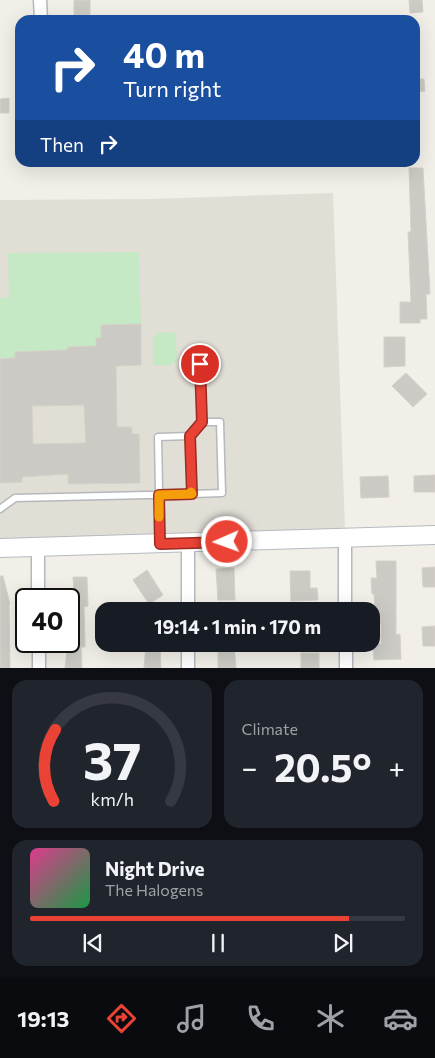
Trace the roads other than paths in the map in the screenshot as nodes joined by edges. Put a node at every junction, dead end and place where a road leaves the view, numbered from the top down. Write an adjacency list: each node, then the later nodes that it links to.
1 (40, 0): 2 (street)
2 (41, 15)
3 (200, 364): 4 (lane)
4 (202, 422): 5 (lane); 6 (lane)
5 (190, 436): 6 (lane); 7 (lane)
6 (192, 494): 7 (lane)
7 (159, 495): 8 (lane); 11 (lane)
8 (0, 508)
9 (435, 535): 10 (street)
10 (345, 538): 12 (street); 17 (street)
11 (160, 544): 12 (street); 13 (street)
12 (188, 544): 16 (street)
13 (38, 547): 14 (street); 15 (street)
14 (0, 548)
15 (38, 588)
16 (188, 602)
17 (345, 602)
18 (188, 652): 22 (street)
19 (346, 652): 23 (street)
20 (39, 653): 21 (street)
21 (39, 668)
22 (188, 668)
23 (346, 668)

